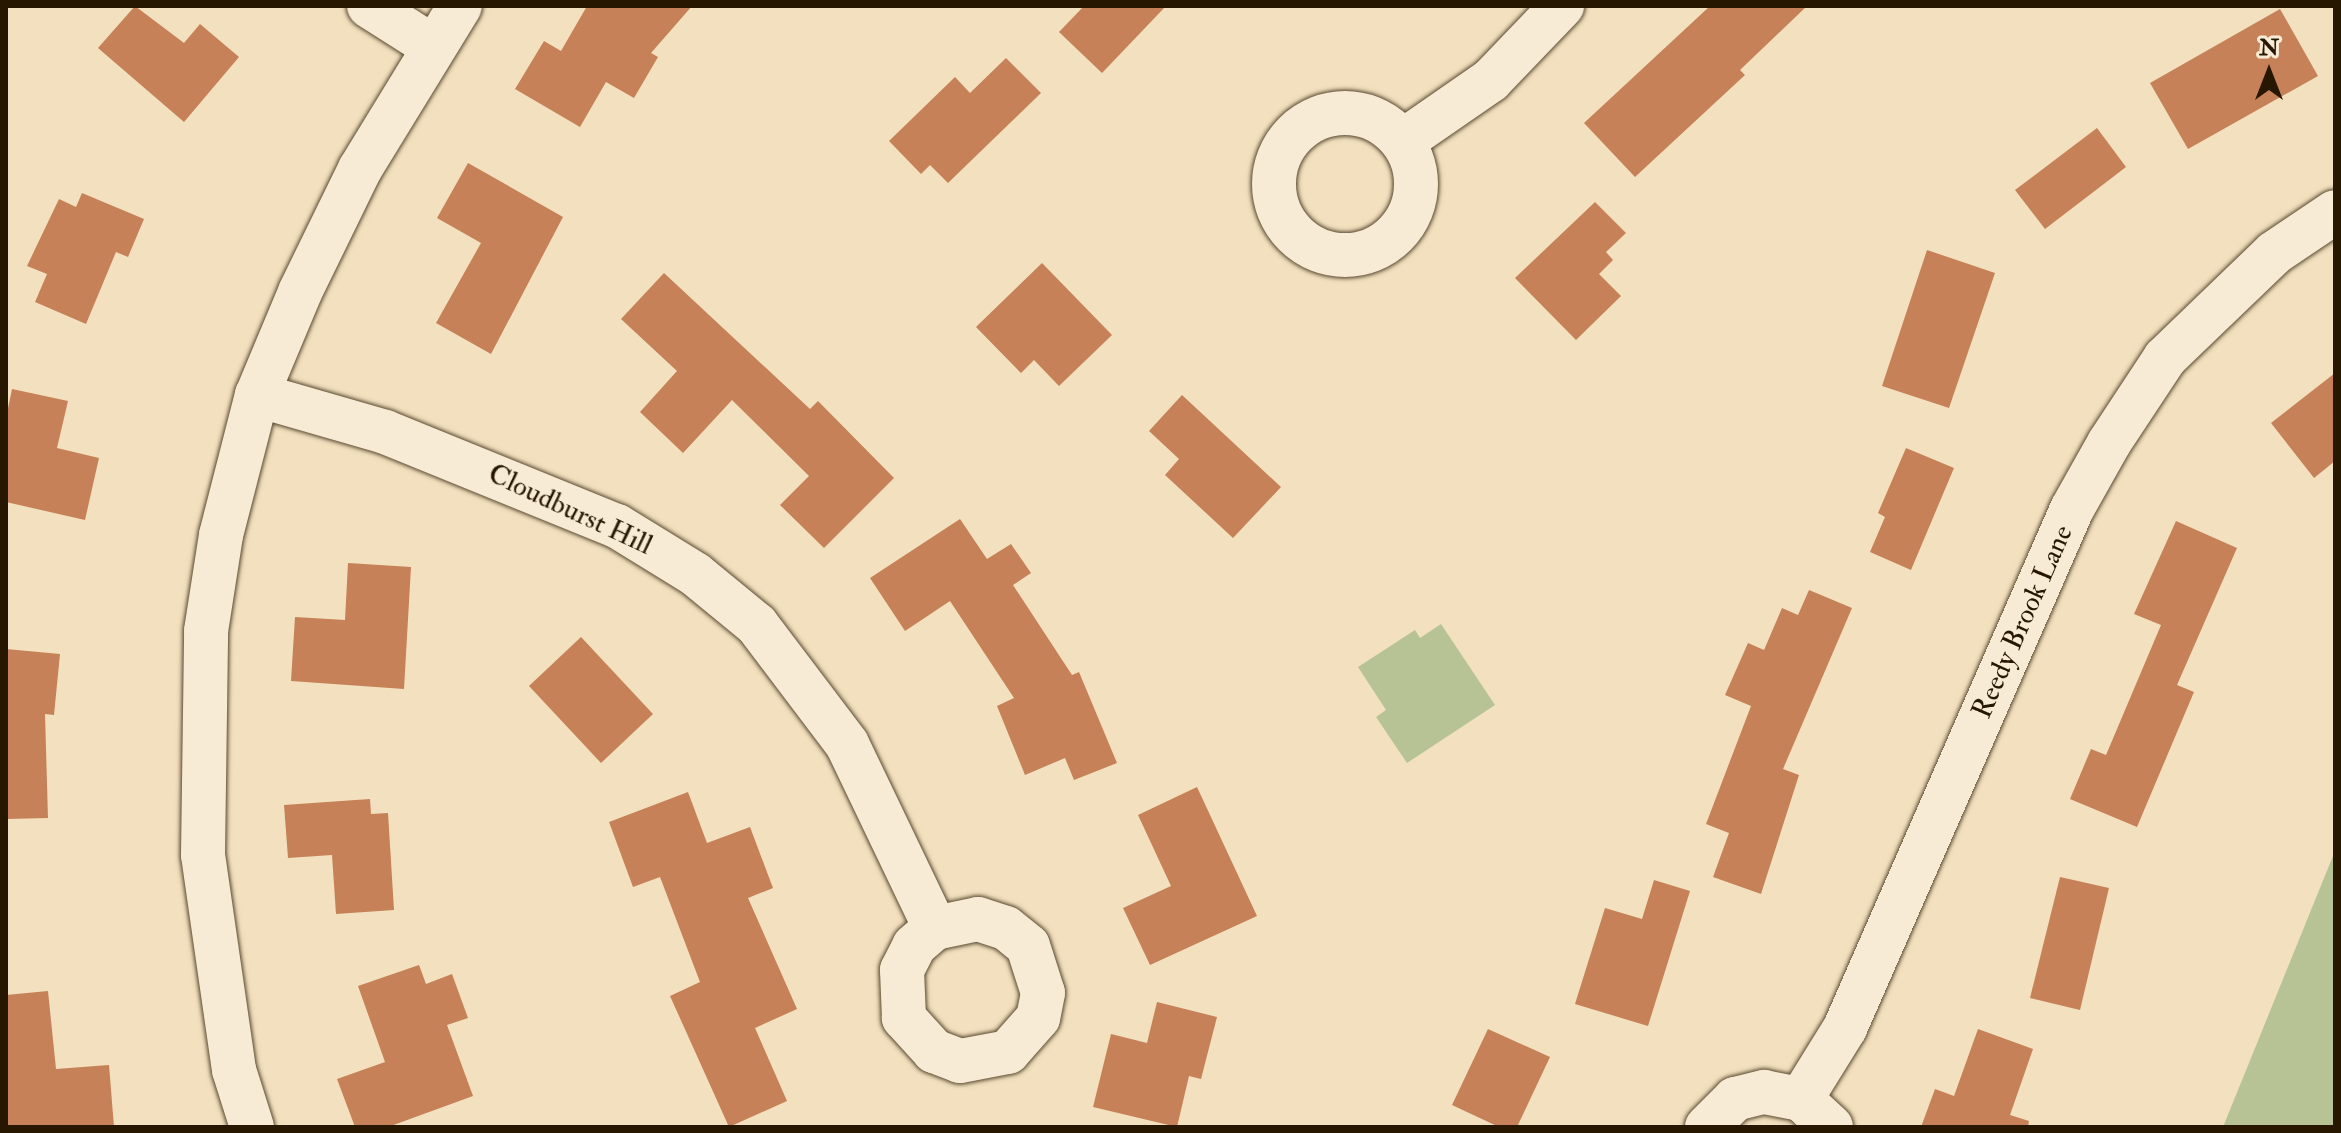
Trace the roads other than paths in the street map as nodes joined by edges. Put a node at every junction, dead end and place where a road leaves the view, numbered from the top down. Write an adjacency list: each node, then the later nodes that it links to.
1 (369, 6): 4 (street)
2 (460, 6): 4 (street)
3 (1562, 6): 5 (street)
4 (432, 46): 7 (street)
5 (1403, 141)
6 (2335, 212): 9 (street, Reedy Brook Lane)
7 (257, 395): 8 (street, Cloudburst Hill); 10 (street)
8 (935, 928)
9 (1816, 1113): 11 (street, Reedy Brook Lane)
10 (252, 1127)
11 (1707, 1127)

